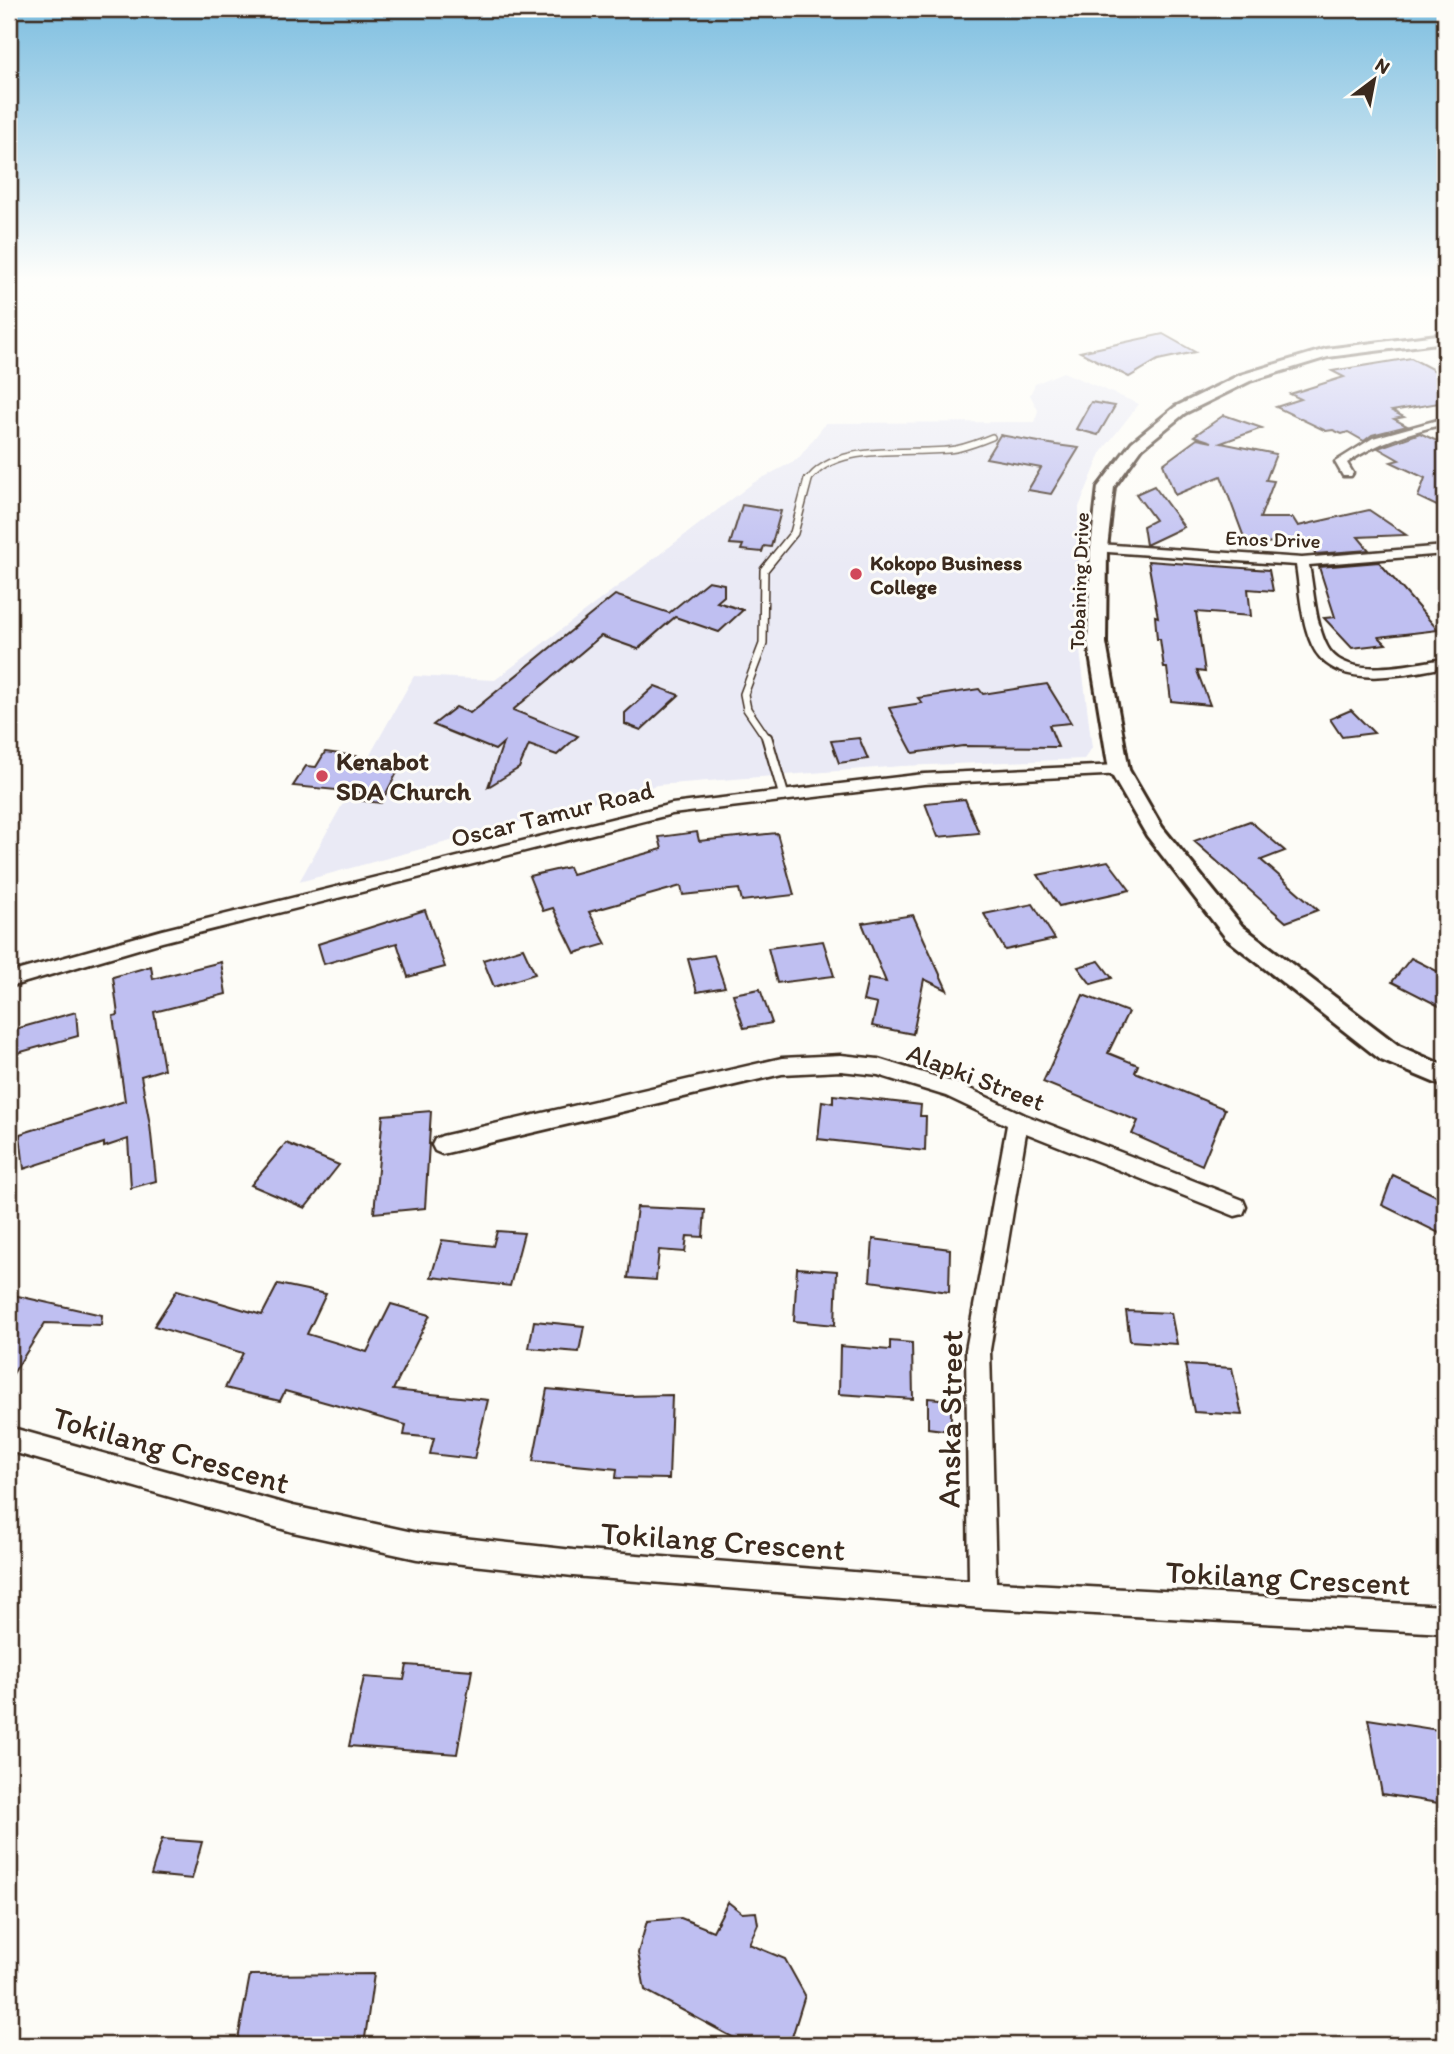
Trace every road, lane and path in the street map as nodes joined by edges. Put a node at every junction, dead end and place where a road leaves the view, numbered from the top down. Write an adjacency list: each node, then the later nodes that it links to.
1 (1249, 377): 5 (street, Tobaining Drive)
2 (1445, 421): 4 (street)
3 (992, 436): 10 (lane)
4 (1347, 473)
5 (1099, 548): 7 (street, Enos Drive); 9 (street, Tobaining Drive)
6 (1443, 553): 7 (street, Enos Drive)
7 (1301, 562): 8 (street)
8 (1445, 663)
9 (1119, 771): 10 (street, Oscar Tamur Road); 12 (street, Tobaining Drive)
10 (784, 796): 11 (street, Oscar Tamur Road)
11 (9, 981)
12 (1445, 1077)
13 (1018, 1121): 14 (street, Alapki Street); 15 (street, Alapki Street); 17 (street, Anska Street)
14 (442, 1145)
15 (1235, 1207)
16 (9, 1439): 17 (street, Tokilang Crescent)
17 (983, 1595): 18 (street, Tokilang Crescent)
18 (1445, 1620)

